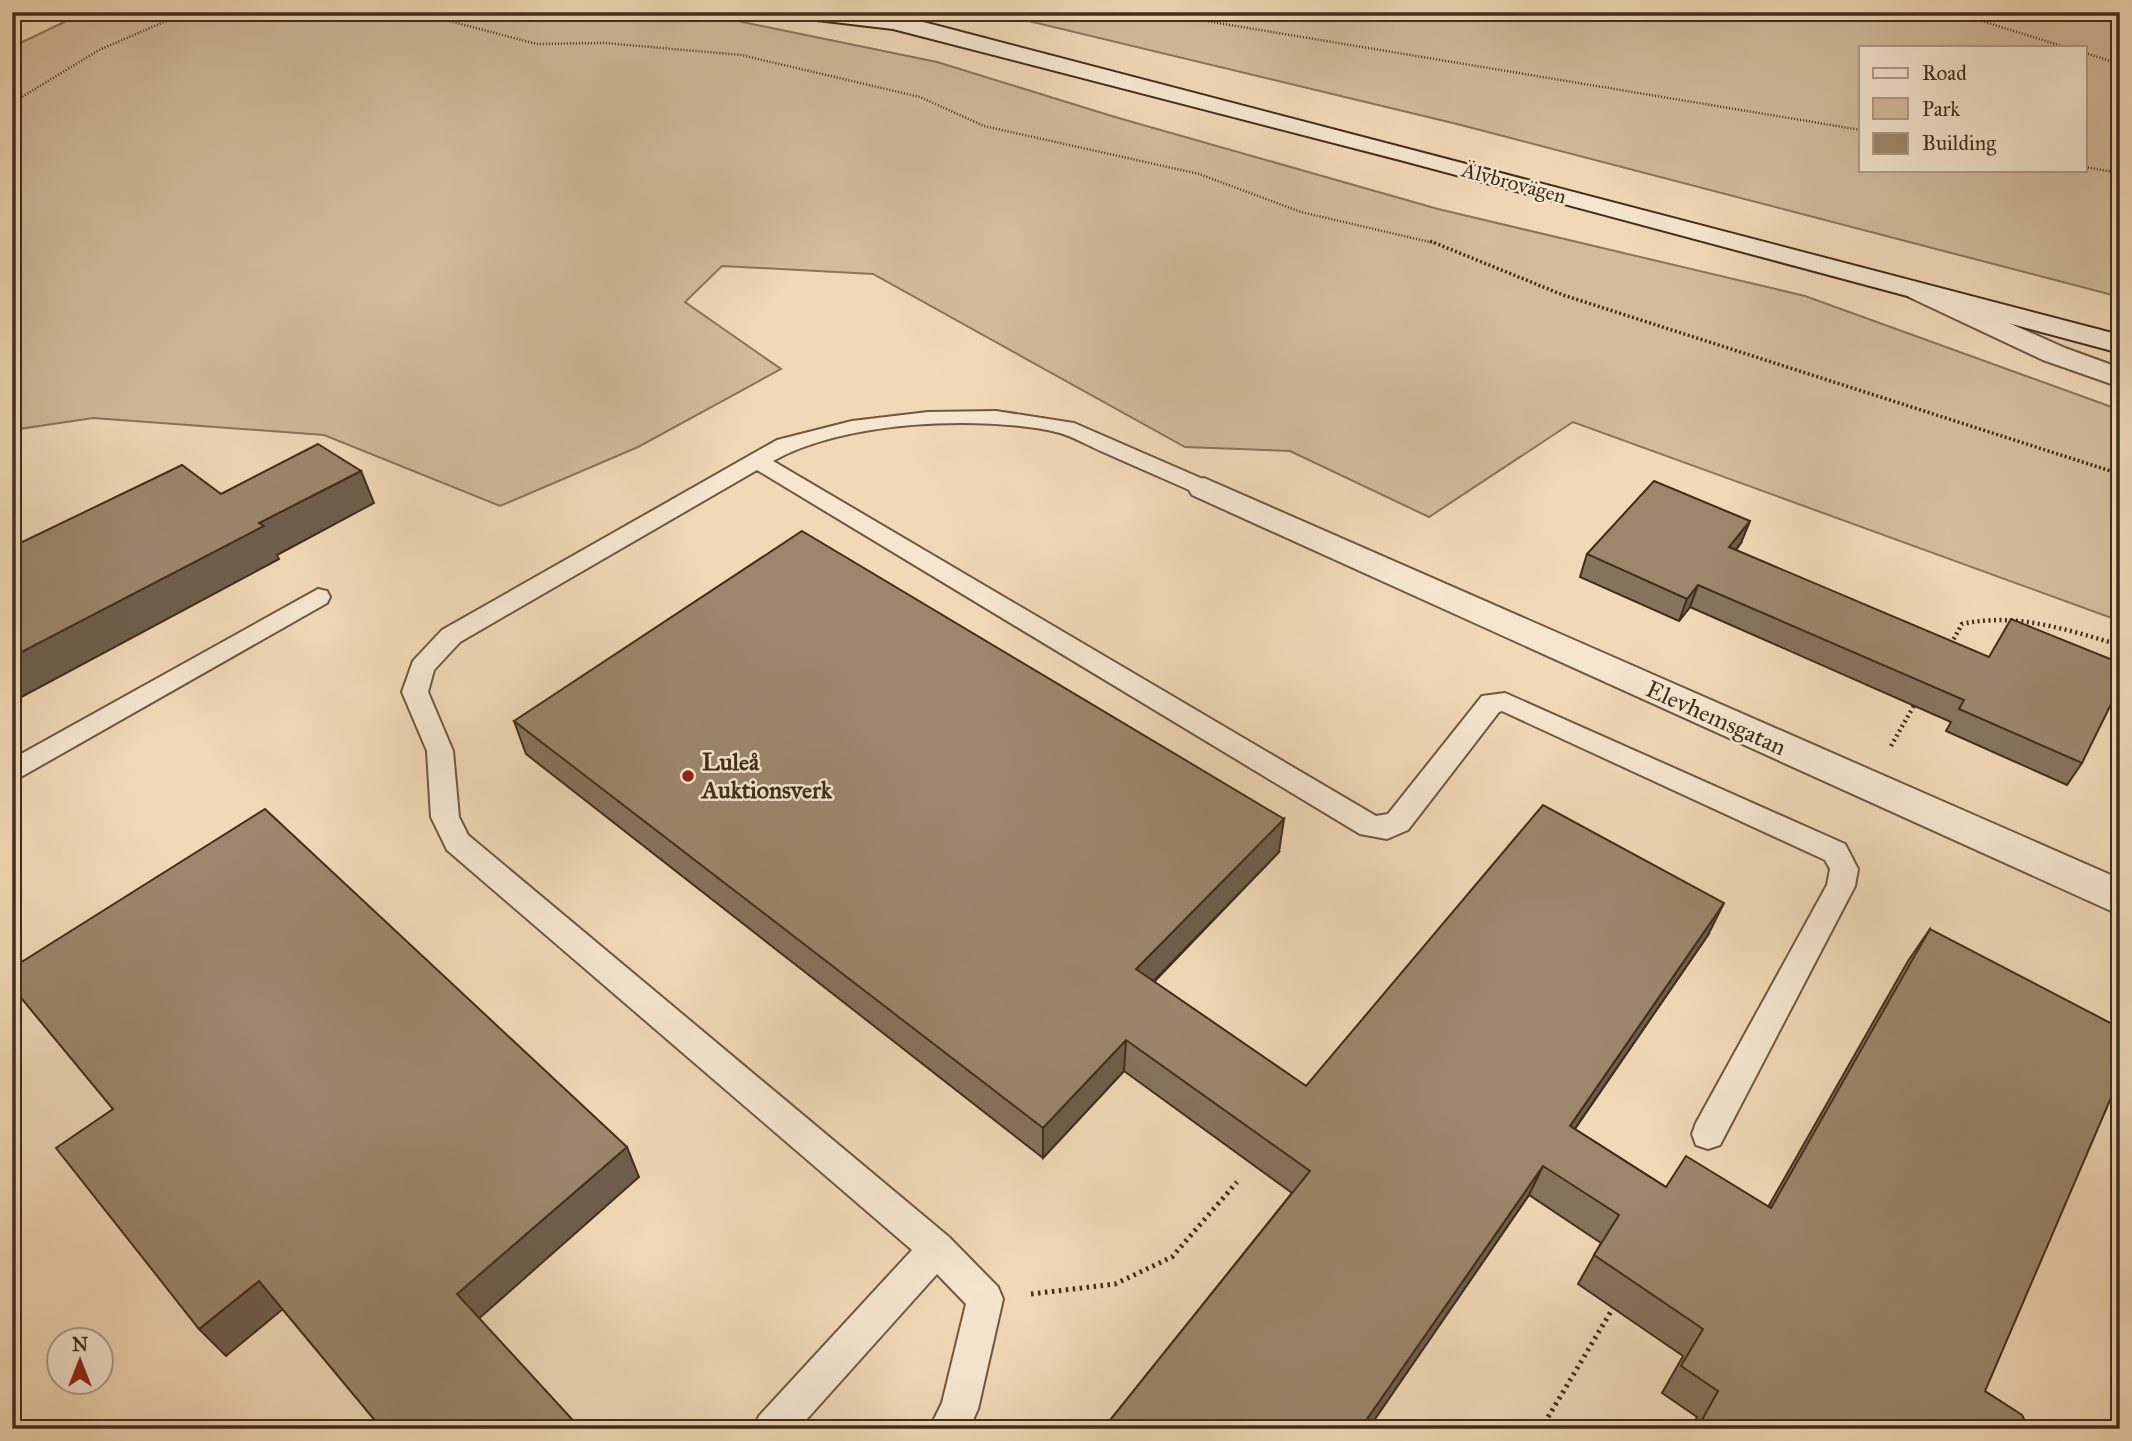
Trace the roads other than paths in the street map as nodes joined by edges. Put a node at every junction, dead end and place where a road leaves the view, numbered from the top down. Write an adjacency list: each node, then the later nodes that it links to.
1 (22, 12): 4 (main road)
2 (800, 12): 5 (main road, Älvbrovägen)
3 (863, 12): 5 (main road, Älvbrovägen)
4 (12, 17)
5 (907, 26): 6 (main road, Älvbrovägen)
6 (1919, 291): 7 (main road, Älvbrovägen); 8 (main road)
7 (2120, 344)
8 (2120, 378)
9 (758, 461): 10 (lane); 14 (lane); 15 (lane)
10 (1204, 488): 13 (main road, Elevhemsgatan)
11 (318, 597): 12 (lane)
12 (12, 772)
13 (2120, 898)
14 (1707, 1134)
15 (937, 1249): 16 (lane); 17 (lane)
16 (772, 1429)
17 (948, 1429)

